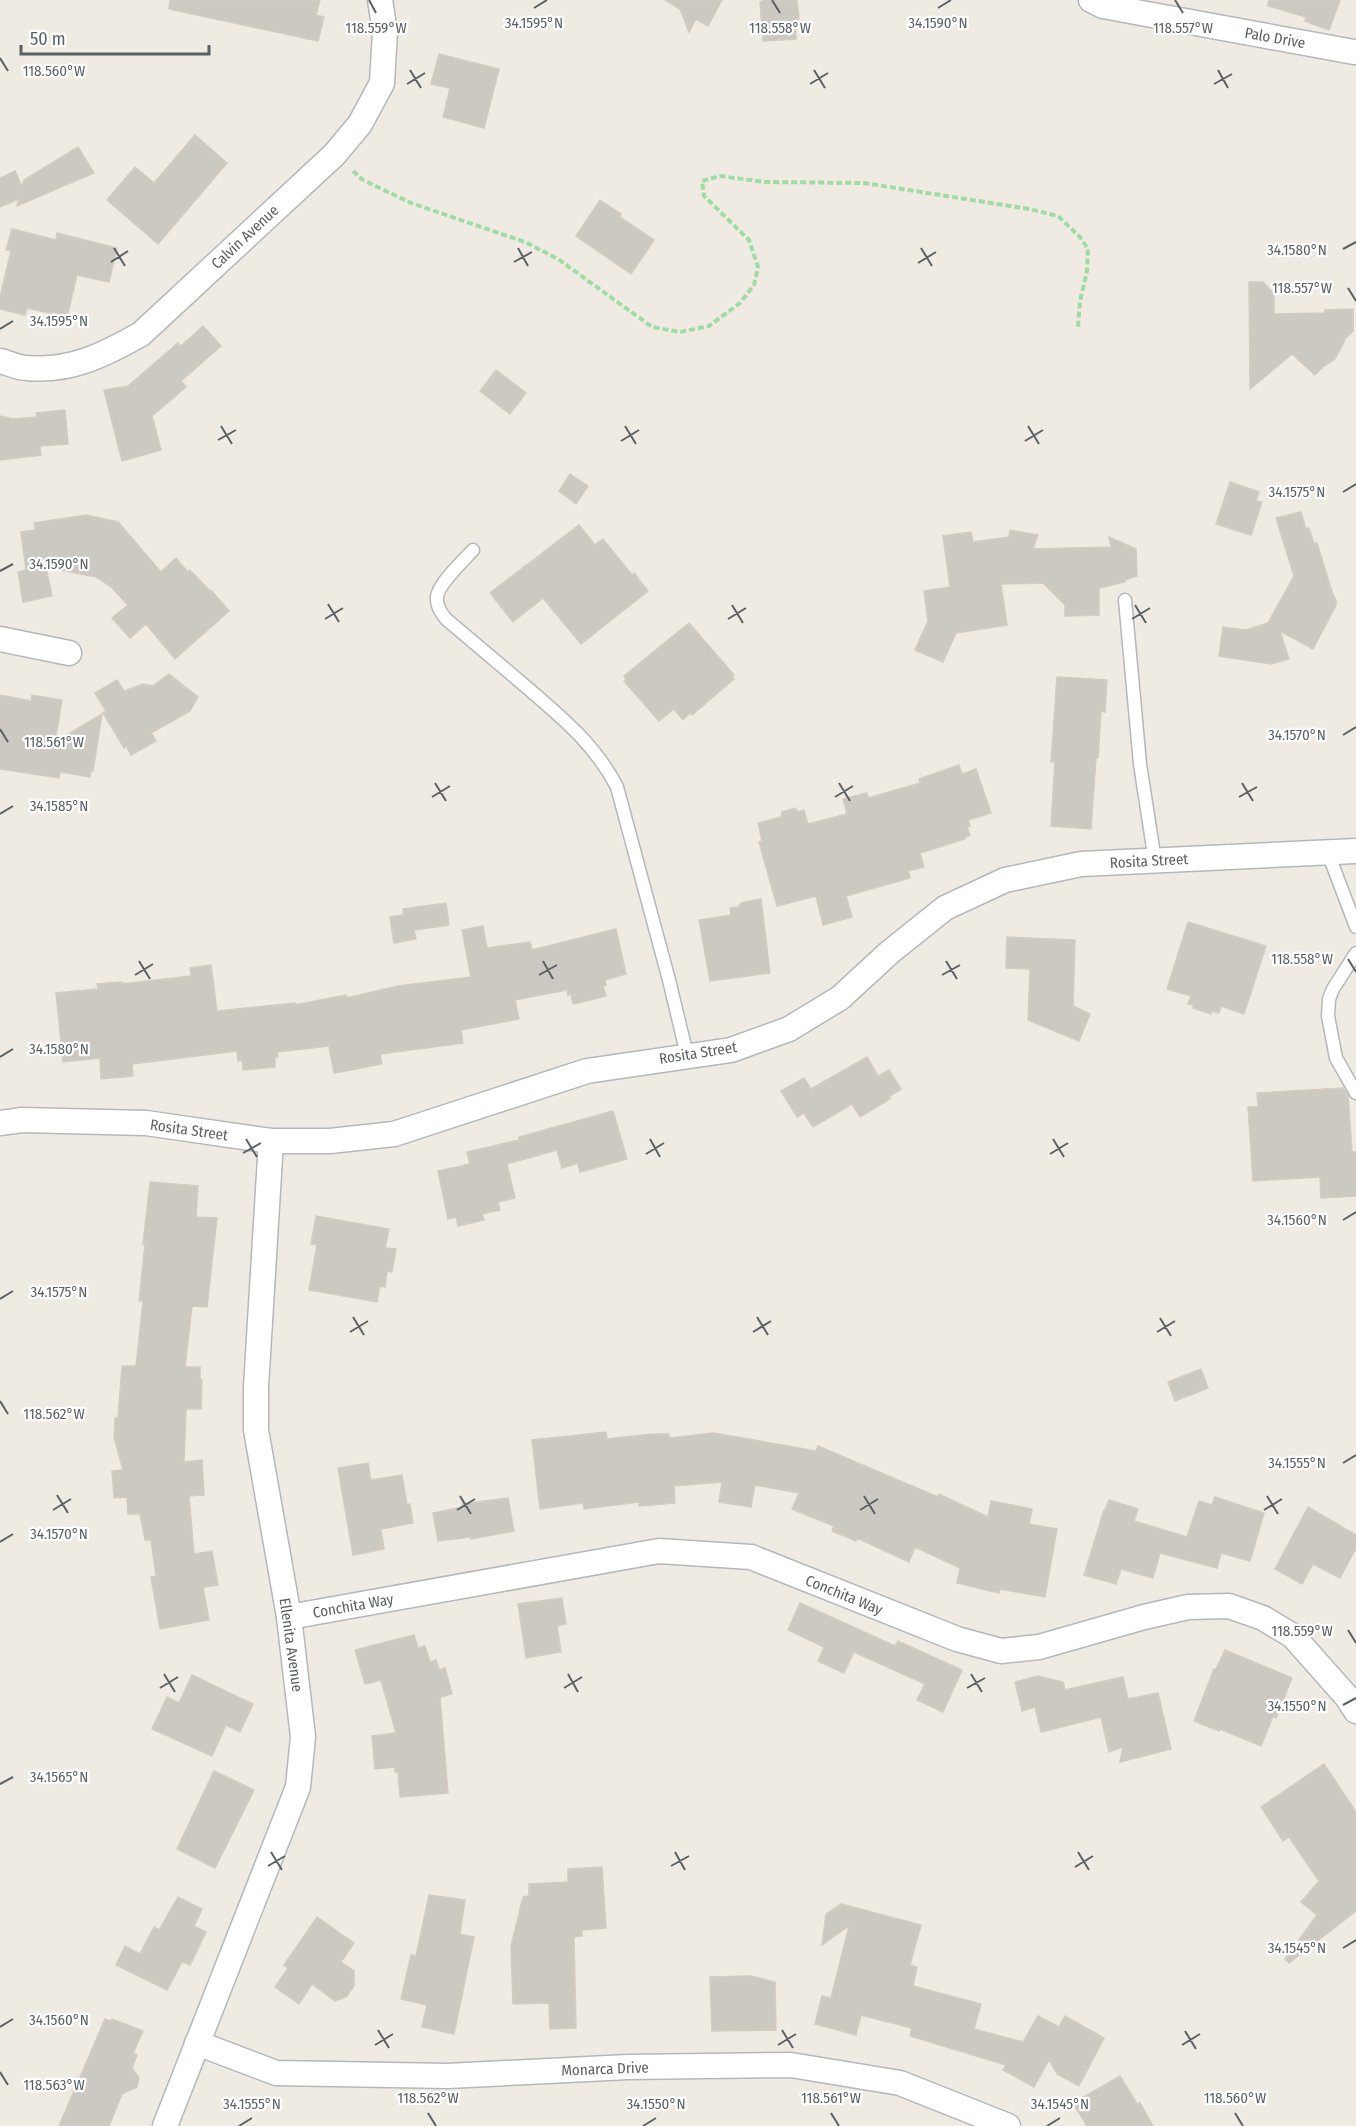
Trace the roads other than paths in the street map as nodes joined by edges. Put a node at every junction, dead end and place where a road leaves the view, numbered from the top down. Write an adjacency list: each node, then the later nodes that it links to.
1 (380, 0): 4 (street, Calvin Avenue)
2 (1091, 0): 3 (street, Palo Drive)
3 (1355, 48)
4 (0, 361)
5 (472, 550): 14 (lane)
6 (1125, 600): 11 (lane)
7 (0, 639): 8 (street)
8 (69, 653)
9 (1356, 851): 10 (street, Rosita Street)
10 (1328, 853): 11 (street, Rosita Street); 12 (lane)
11 (1155, 861): 14 (street, Rosita Street)
12 (1356, 927)
13 (1356, 953): 15 (lane)
14 (687, 1055): 17 (street, Rosita Street)
15 (1356, 1094)
16 (0, 1123): 17 (street, Rosita Street)
17 (271, 1141): 18 (street, Ellenita Avenue)
18 (289, 1617): 19 (street, Conchita Way); 20 (street, Ellenita Avenue)
19 (1356, 1711)
20 (197, 2043): 21 (street, Ellenita Avenue); 22 (street, Monarca Drive)
21 (165, 2126)
22 (1008, 2126)

